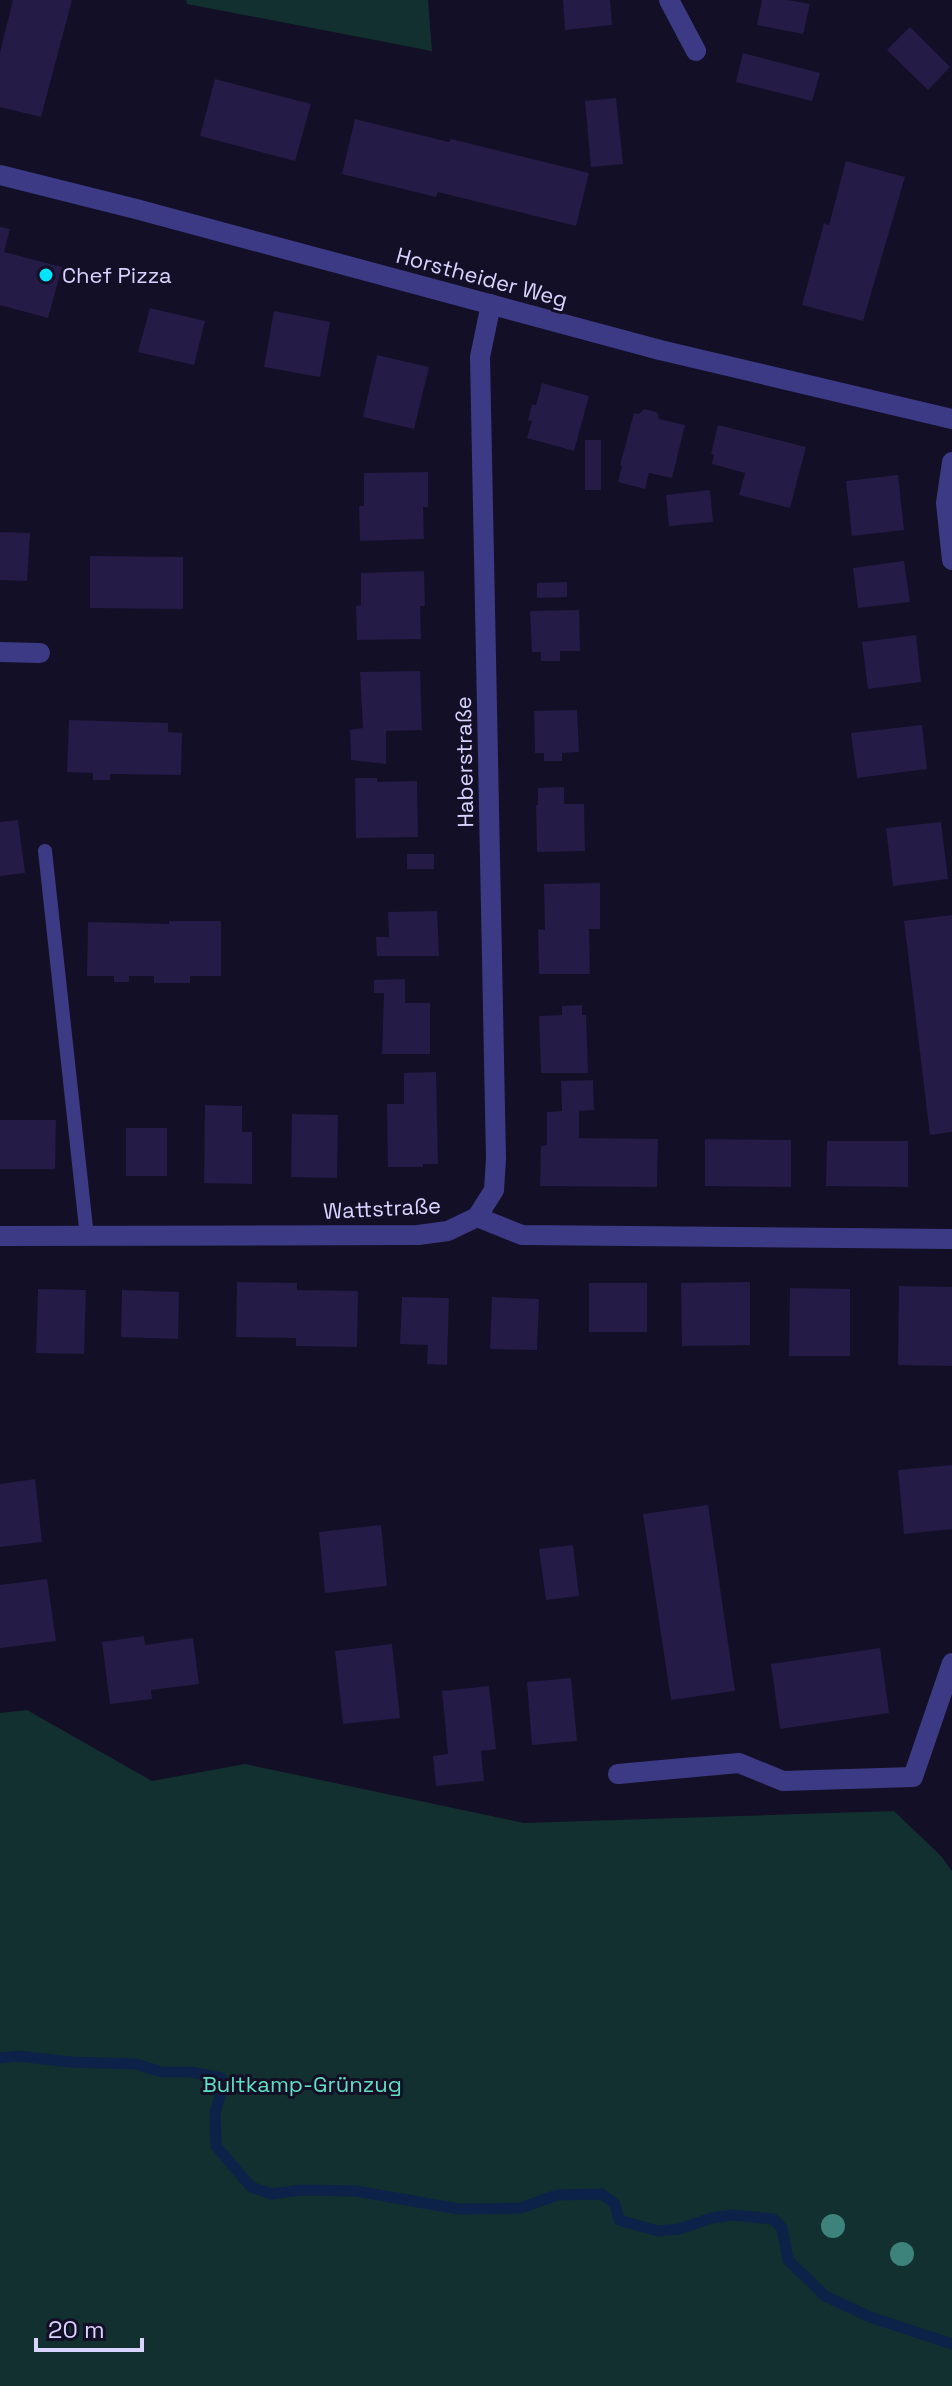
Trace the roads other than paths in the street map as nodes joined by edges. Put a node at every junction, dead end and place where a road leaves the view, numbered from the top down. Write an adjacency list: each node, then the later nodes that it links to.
1 (669, 0): 2 (street)
2 (696, 51)
3 (0, 175): 4 (street, Horstheider Weg)
4 (491, 304): 5 (street, Horstheider Weg); 11 (street, Haberstraße)
5 (952, 419)
6 (952, 462): 7 (street)
7 (952, 560)
8 (0, 652): 9 (street)
9 (40, 653)
10 (45, 851): 13 (lane)
11 (477, 1217): 13 (street, Wattstraße); 14 (street)
12 (0, 1236): 13 (street, Wattstraße)
13 (87, 1237)
14 (952, 1239)
15 (952, 1663): 16 (street)
16 (618, 1774)

